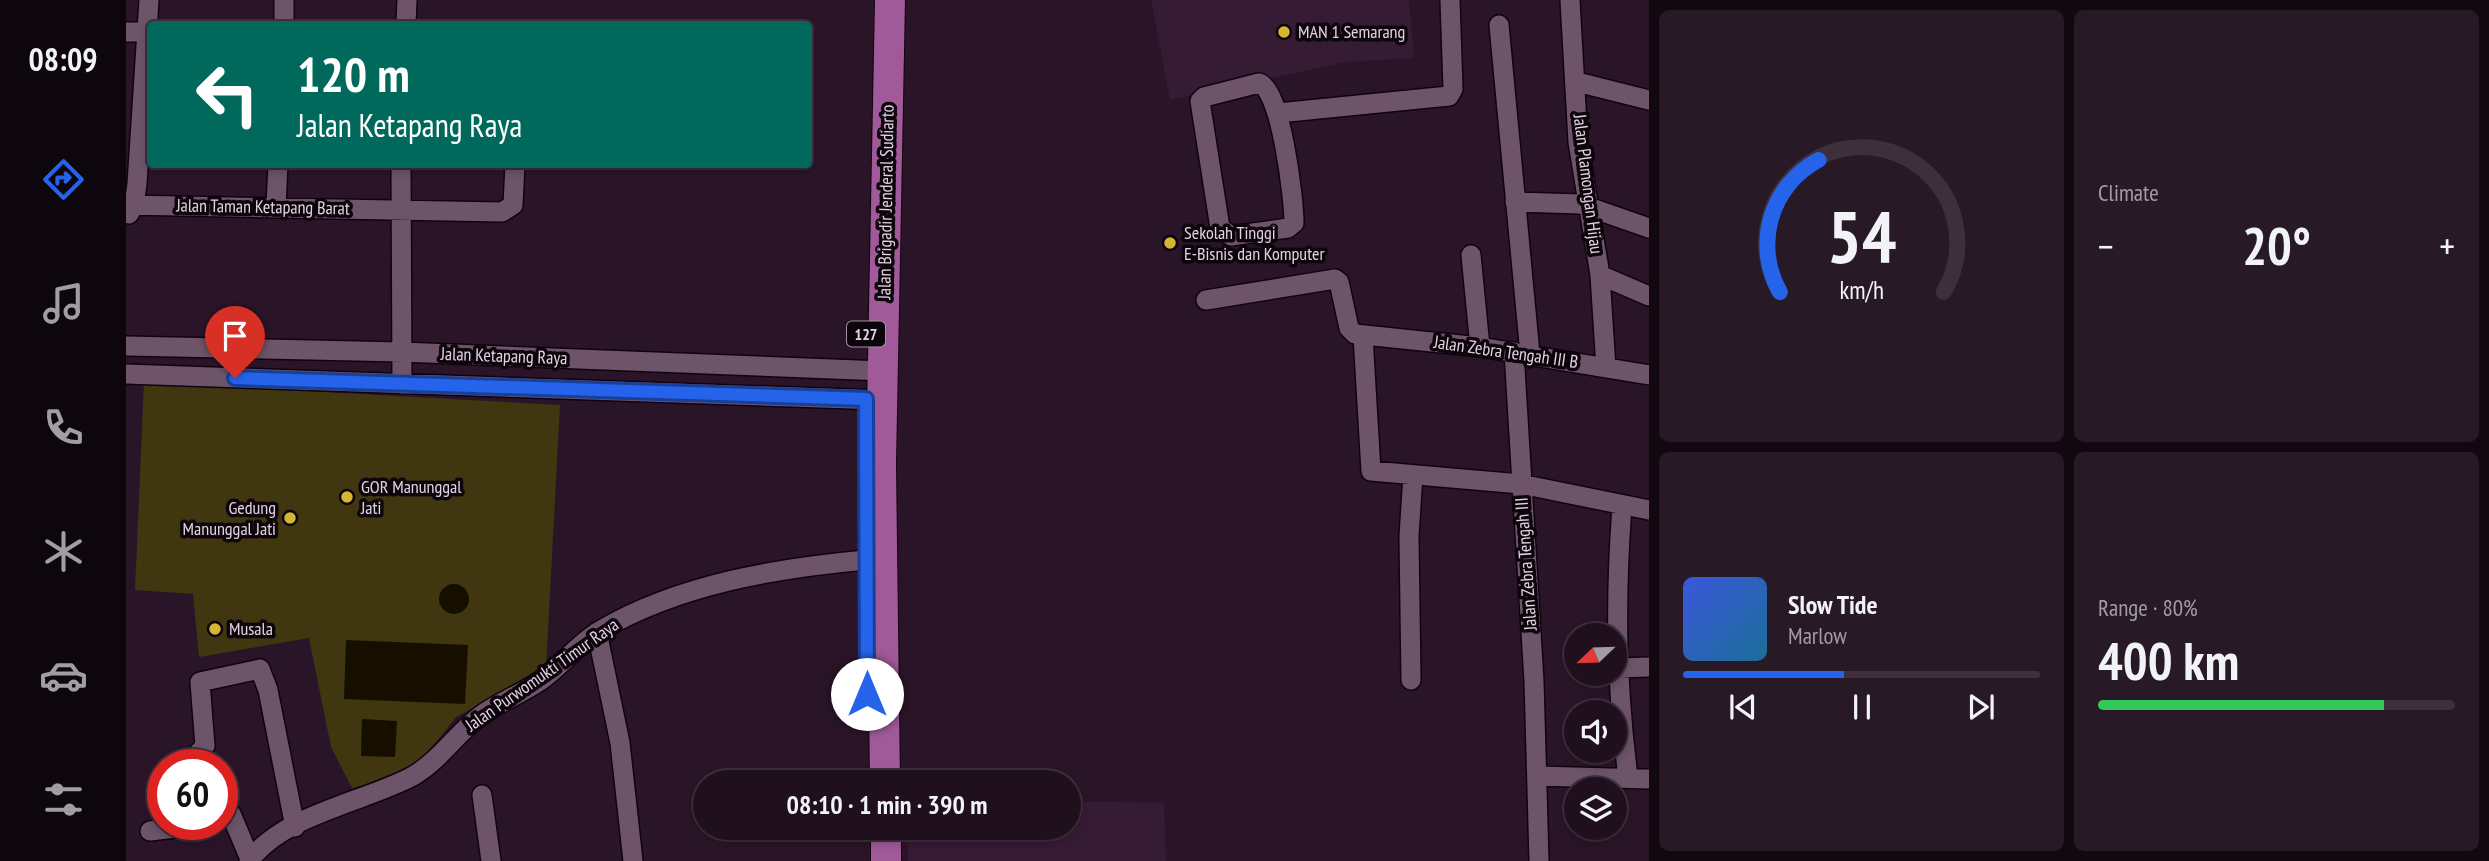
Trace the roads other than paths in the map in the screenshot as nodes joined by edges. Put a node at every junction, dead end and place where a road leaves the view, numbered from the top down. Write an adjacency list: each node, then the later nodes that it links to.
1 (149, 0): 8 (street)
2 (284, 0): 10 (street)
3 (407, 0): 11 (street)
4 (870, 0): 43 (main road, Jalan Brigadir Jenderal Sudiarto / 127)
5 (890, 0): 43 (main road, Jalan Brigadir Jenderal Sudiarto / 127)
6 (1450, 0): 17 (street)
7 (1570, 0): 15 (street, Jalan Plamongan Hijau)
8 (147, 21)
9 (147, 21): 14 (street)
10 (284, 21)
11 (407, 21)
12 (1499, 25): 21 (street)
13 (126, 32): 14 (street)
14 (146, 32): 25 (street)
15 (1577, 82): 16 (street); 22 (street, Jalan Plamongan Hijau)
16 (1649, 100)
17 (1279, 113): 17 (street)
18 (278, 168): 23 (street)
19 (401, 168): 24 (street)
20 (515, 168): 24 (street, Jalan Taman Ketapang Barat)
21 (1515, 202): 22 (street); 35 (street)
22 (1586, 205): 26 (street); 28 (street, Jalan Plamongan Hijau)
23 (276, 206): 24 (street, Jalan Taman Ketapang Barat); 25 (street, Jalan Taman Ketapang Barat)
24 (400, 208): 34 (street)
25 (129, 210)
26 (1649, 228)
27 (1471, 254): 33 (street)
28 (1600, 275): 29 (street); 39 (street, Jalan Plamongan Hijau)
29 (1649, 296)
30 (1206, 300): 31 (street)
31 (1363, 335): 33 (street, Jalan Zebra Tengah III B); 47 (street)
32 (126, 346): 34 (street, Jalan Ketapang Raya)
33 (1480, 346): 35 (street, Jalan Zebra Tengah III B)
34 (401, 352): 36 (street, Jalan Ketapang Raya); 42 (street)
35 (1522, 353): 39 (street, Jalan Zebra Tengah III B); 48 (street, Jalan Zebra Tengah III)
36 (688, 363): 37 (street, Jalan Ketapang Raya); 44 (street)
37 (715, 364): 38 (street, Jalan Ketapang Raya); 45 (street)
38 (799, 368): 43 (street, Jalan Ketapang Raya); 46 (street)
39 (1606, 368): 41 (street, Jalan Zebra Tengah III B)
40 (126, 374): 42 (street, Jalan Ketapang Raya)
41 (1649, 375)
42 (402, 384): 44 (street, Jalan Ketapang Raya)
43 (874, 385): 46 (street, Jalan Ketapang Raya); 51 (main road, Jalan Brigadir Jenderal Sudiarto / 127); 60 (main road, Jalan Brigadir Jenderal Sudiarto / 127)
44 (686, 393): 45 (street, Jalan Ketapang Raya)
45 (711, 394): 46 (street, Jalan Ketapang Raya)
46 (798, 397)
47 (1413, 475): 48 (street); 56 (street)
48 (1521, 484): 49 (street); 61 (street, Jalan Zebra Tengah III)
49 (1622, 506): 50 (street); 52 (street)
50 (1649, 510)
51 (866, 559): 53 (street, Jalan Purwomukti Timur Raya); 59 (main road, Jalan Brigadir Jenderal Sudiarto / 127)
52 (1616, 623)
53 (597, 632): 65 (street, Jalan Purwomukti Timur Raya); 71 (street)
54 (1649, 667): 55 (street)
55 (1628, 668)
56 (1411, 680)
57 (1619, 686): 62 (street)
58 (202, 749): 65 (street)
59 (867, 770)
60 (885, 770)
61 (1537, 776): 62 (street); 74 (street, Jalan Zebra Tengah III)
62 (1628, 777): 63 (street)
63 (1649, 779)
64 (482, 795): 70 (street)
65 (295, 827): 69 (street, Jalan Purwomukti Timur Raya)
66 (238, 831): 69 (street)
67 (867, 840): 72 (main road)
68 (886, 840): 73 (main road)
69 (250, 860)
70 (492, 861)
71 (633, 861)
72 (867, 861)
73 (886, 861)
74 (1539, 861)

